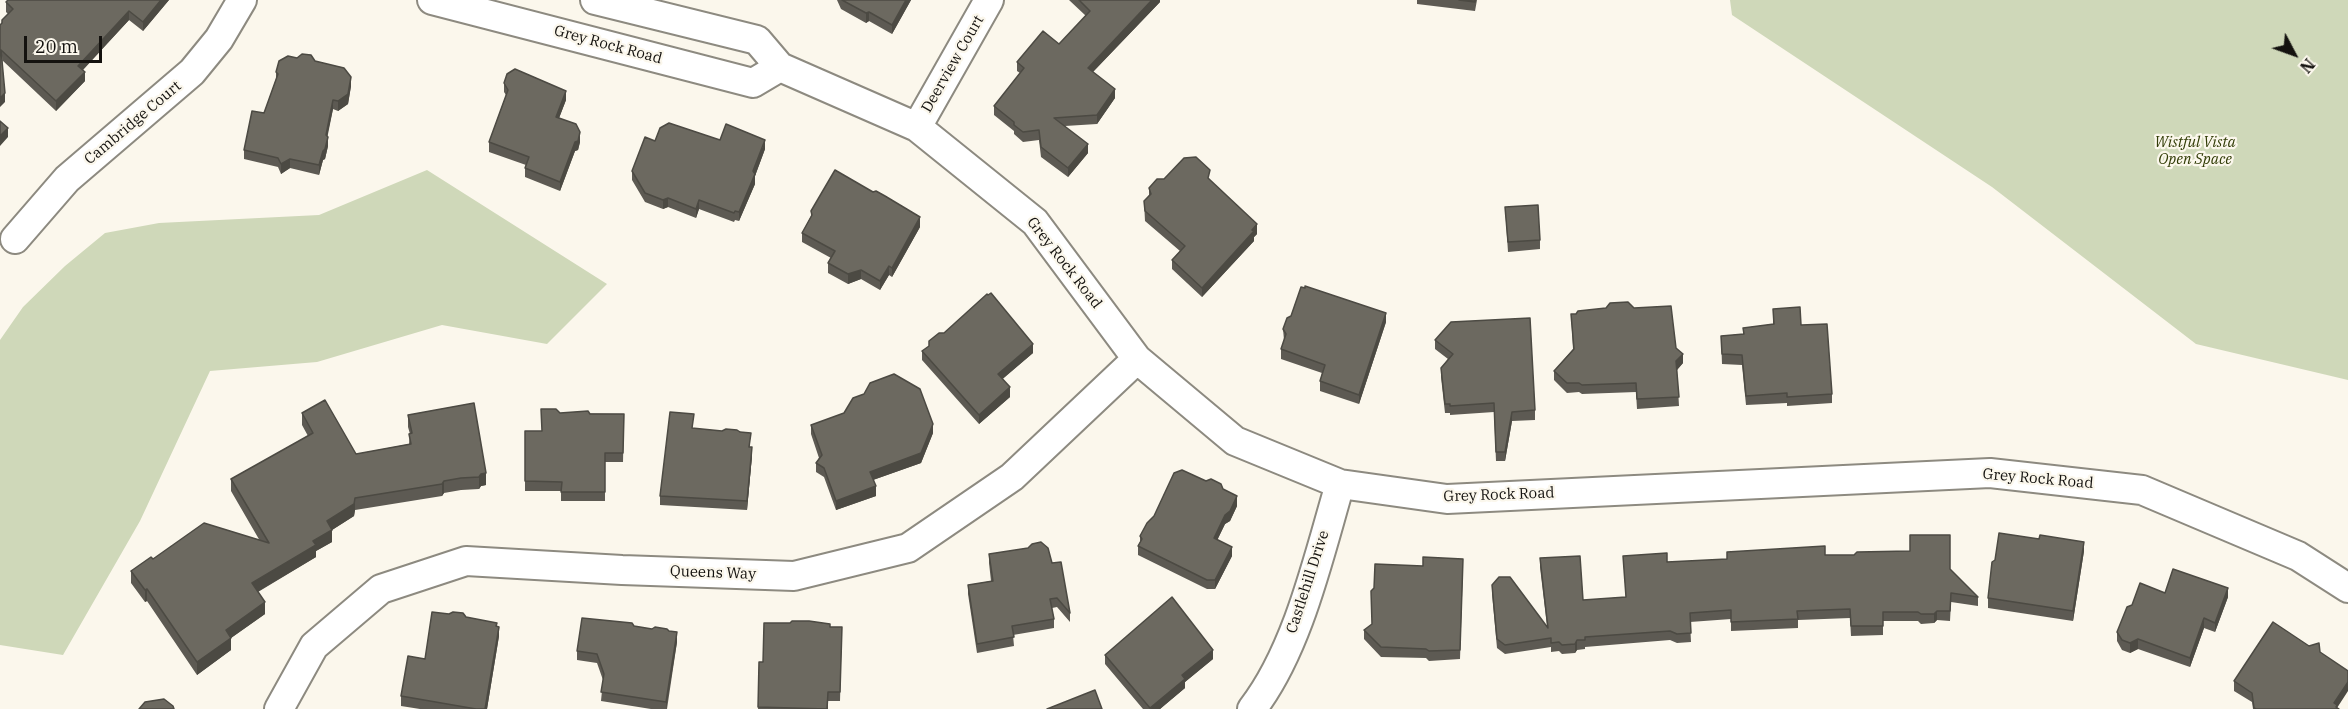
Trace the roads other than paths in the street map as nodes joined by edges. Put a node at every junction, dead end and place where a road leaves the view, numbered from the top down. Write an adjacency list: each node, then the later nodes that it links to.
1 (242, 0): 7 (street, Cambridge Court)
2 (432, 0): 5 (street, Grey Rock Road)
3 (595, 0): 5 (street, Grey Rock Road)
4 (989, 0): 6 (street, Deerview Court)
5 (780, 67): 6 (street, Grey Rock Road)
6 (917, 127): 8 (street, Grey Rock Road)
7 (15, 239)
8 (1137, 358): 9 (street, Grey Rock Road); 11 (street, Queens Way)
9 (1340, 484): 10 (street, Grey Rock Road); 12 (street, Castlehill Drive)
10 (2348, 588)
11 (279, 709)
12 (1252, 709)

